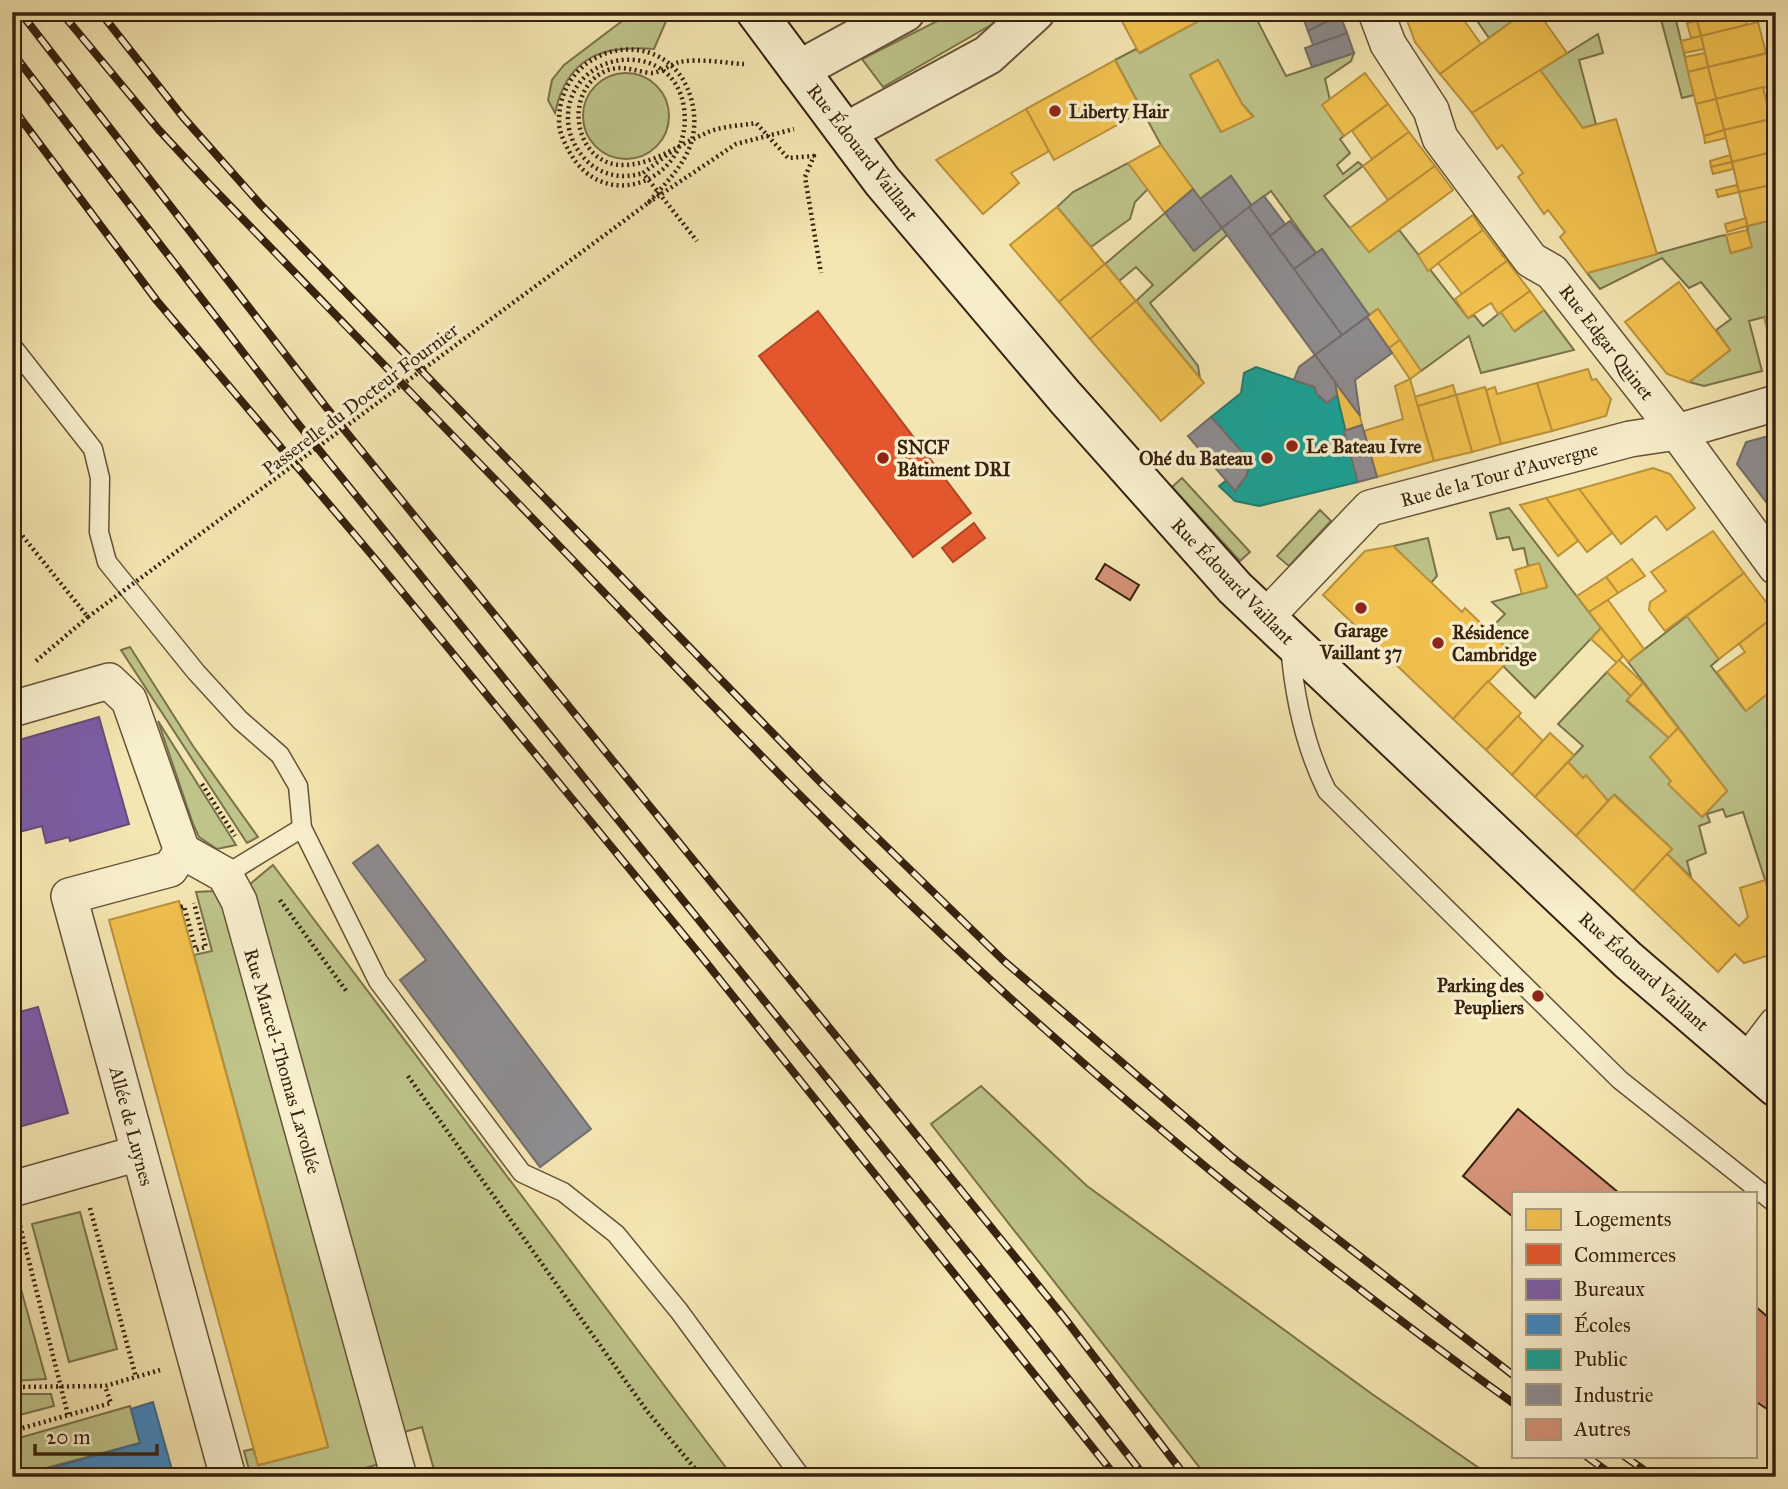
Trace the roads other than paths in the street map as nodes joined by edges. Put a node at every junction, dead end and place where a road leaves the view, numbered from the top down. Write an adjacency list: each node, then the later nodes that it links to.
1 (756, 12): 5 (main road, Rue Édouard Vaillant)
2 (905, 12): 5 (main road)
3 (1035, 12): 6 (main road)
4 (1376, 12): 9 (street, Rue Edgar Quinet)
5 (799, 70): 6 (main road, Rue Édouard Vaillant)
6 (846, 132): 11 (main road, Rue Édouard Vaillant)
7 (12, 346): 13 (lane)
8 (1776, 403): 9 (street, Rue de la Tour d'Auvergne)
9 (1677, 432): 10 (street, Rue Edgar Quinet); 11 (street, Rue de la Tour d'Auvergne)
10 (1776, 567)
11 (1277, 629): 17 (main road, Rue Édouard Vaillant); 21 (lane)
12 (12, 709): 14 (street)
13 (302, 828): 15 (lane); 24 (lane)
14 (182, 851): 15 (street); 19 (street, Allée de Luynes)
15 (238, 868): 22 (street, Rue Marcel-Thomas Lavollée)
16 (1776, 1025): 17 (street)
17 (1747, 1063): 18 (main road, Rue Édouard Vaillant)
18 (1776, 1087)
19 (139, 1153): 20 (street); 23 (street, Allée de Luynes)
20 (12, 1189)
21 (1776, 1204)
22 (398, 1472)
23 (228, 1477)
24 (801, 1477)

